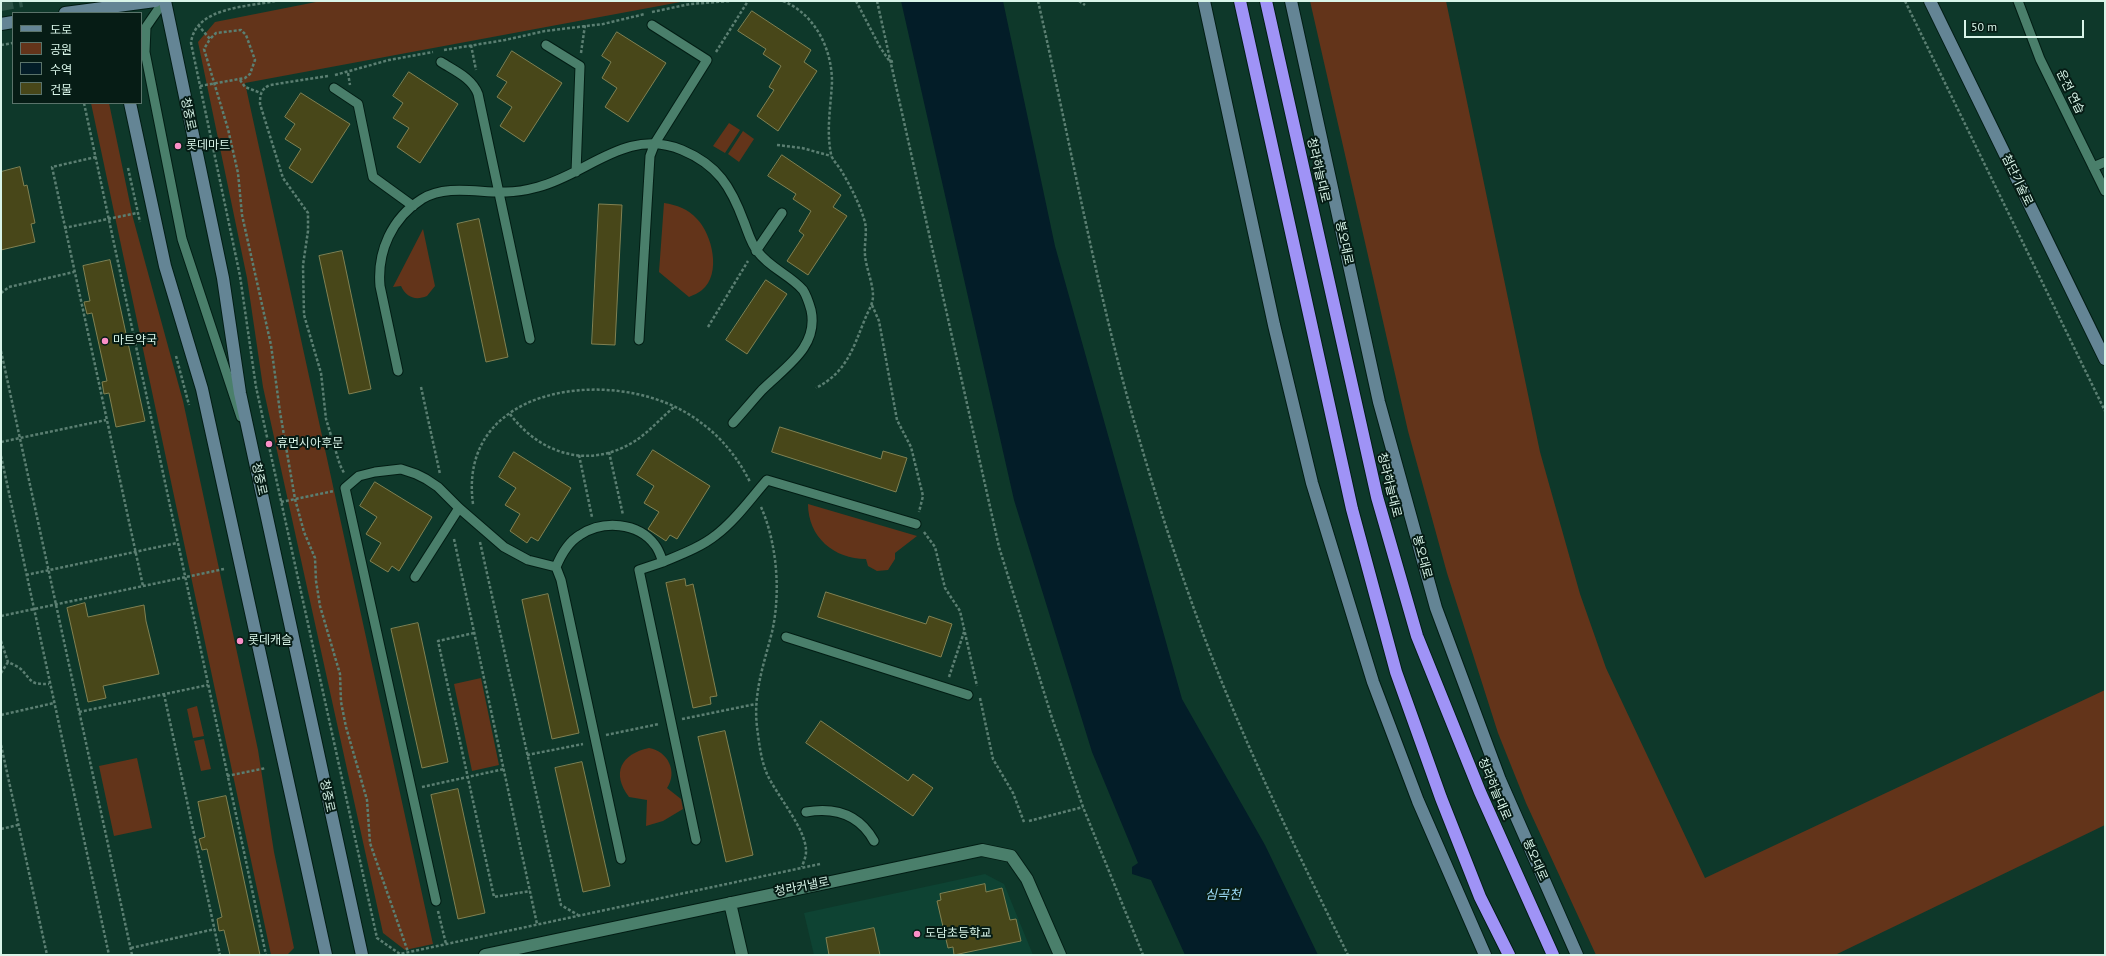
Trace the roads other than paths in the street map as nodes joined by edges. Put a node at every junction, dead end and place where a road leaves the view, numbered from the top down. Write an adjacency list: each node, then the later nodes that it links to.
1 (155, 1): 9 (street)
2 (165, 1): 32 (street, 청중로); 32 (lane)
3 (1204, 1): 52 (street)
4 (1240, 1): 43 (highway)
5 (1266, 1): 55 (highway, 청라하늘대로)
6 (1291, 1): 56 (street, 봉오대로)
7 (1930, 1): 29 (street, 첨단기술로)
8 (2018, 1): 20 (lane, 운전 연습)
9 (111, 7): 10 (street)
10 (73, 12)
11 (12, 22): 12 (street)
12 (1, 24)
13 (652, 25): 18 (lane)
14 (546, 45): 21 (lane)
15 (441, 62): 23 (lane)
16 (334, 88): 24 (lane)
17 (130, 104): 48 (street)
18 (655, 143): 21 (lane); 26 (lane); 28 (lane)
19 (2105, 162): 20 (lane)
20 (2093, 167): 22 (lane, 운전 연습)
21 (576, 172): 23 (lane)
22 (2105, 191)
23 (499, 192): 24 (lane); 27 (lane)
24 (413, 206): 30 (lane)
25 (782, 213): 26 (lane)
26 (756, 251): 31 (lane)
27 (530, 340)
28 (640, 340)
29 (2105, 359)
30 (398, 371)
31 (733, 423)
32 (253, 452): 49 (street, 청중로)
33 (459, 508): 36 (lane); 37 (lane); 45 (lane)
34 (916, 524): 35 (lane)
35 (663, 562): 36 (lane); 41 (lane)
36 (556, 567): 44 (lane)
37 (415, 577)
38 (786, 638): 39 (lane)
39 (968, 695)
40 (806, 812): 42 (lane)
41 (696, 840)
42 (874, 841)
43 (1461, 850): 53 (highway); 54 (highway)
44 (621, 859)
45 (436, 901)
46 (730, 903): 47 (street, 청라커낼로); 50 (street); 51 (street, 청라커낼로)
47 (491, 954)
48 (326, 955)
49 (362, 955)
50 (742, 955)
51 (1060, 955)
52 (1485, 955)
53 (1500, 955)
54 (1509, 955)
55 (1553, 955)
56 (1577, 955)

